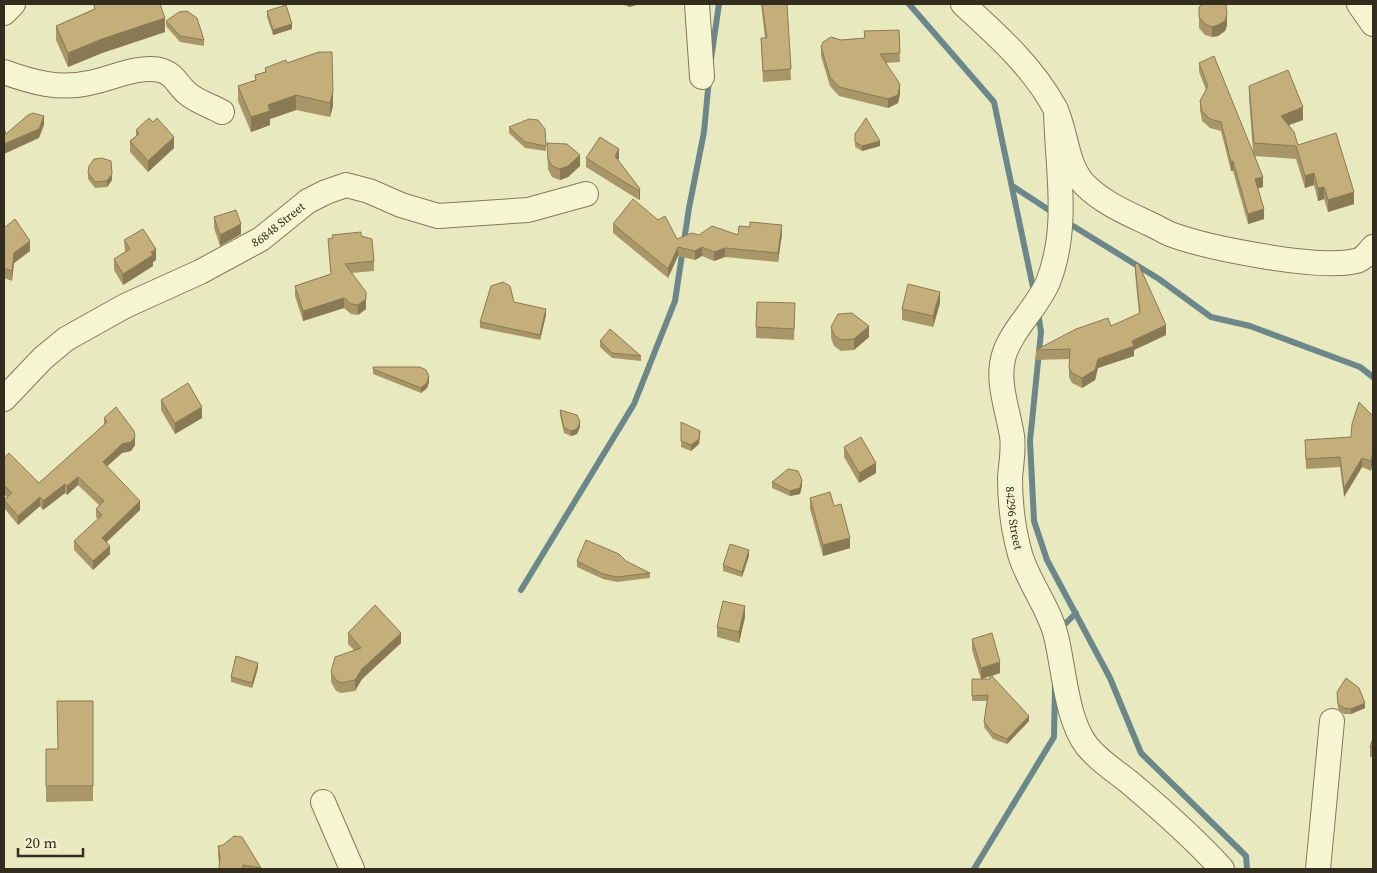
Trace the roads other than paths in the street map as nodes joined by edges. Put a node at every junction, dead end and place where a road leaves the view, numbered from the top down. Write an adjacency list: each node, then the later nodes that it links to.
1 (12, 4): 5 (street)
2 (698, 4): 8 (street)
3 (963, 4): 9 (street)
4 (1359, 4): 6 (street)
5 (4, 13)
6 (1373, 24)
7 (4, 72): 10 (street)
8 (702, 77)
9 (1056, 110): 12 (street); 17 (street, 84296 Street)
10 (222, 112)
11 (586, 194): 13 (street, 86848 Street)
12 (1373, 248)
13 (4, 399)
14 (1332, 721): 18 (street)
15 (323, 802): 16 (street)
16 (352, 869)
17 (1222, 869)
18 (1318, 869)

